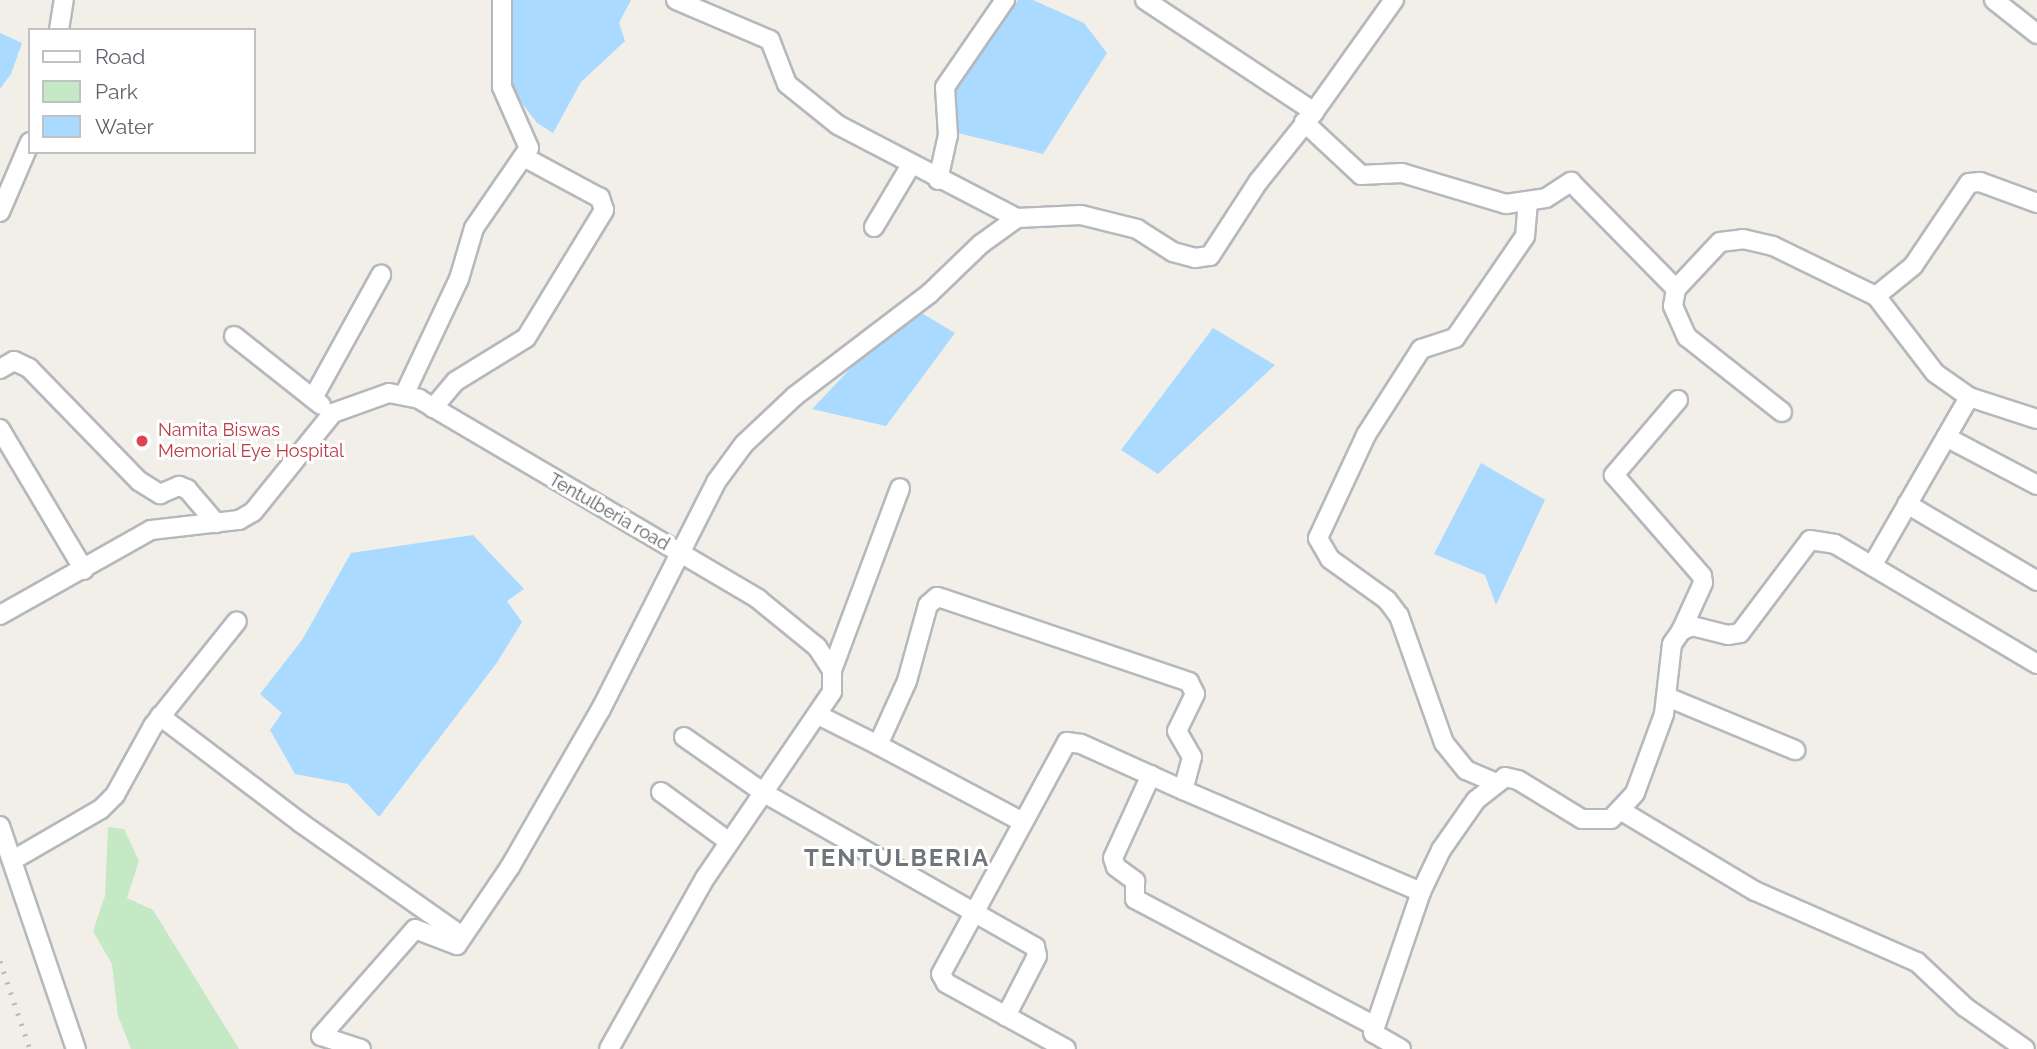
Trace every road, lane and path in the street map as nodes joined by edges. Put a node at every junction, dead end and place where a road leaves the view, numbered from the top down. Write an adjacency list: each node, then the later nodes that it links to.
1 (64, 0): 8 (street)
2 (502, 0): 12 (street)
3 (676, 0): 13 (street)
4 (1005, 0): 14 (street)
5 (1145, 0): 10 (street)
6 (1394, 0): 10 (street)
7 (1994, 0): 9 (street)
8 (59, 28)
9 (2037, 34)
10 (1309, 117): 15 (street); 18 (street)
11 (28, 147): 17 (street)
12 (524, 157): 25 (street); 29 (street)
13 (911, 165): 14 (street); 19 (street)
14 (938, 180): 18 (street)
15 (1528, 204): 21 (street); 55 (street)
16 (2037, 204): 22 (street)
17 (0, 212)
18 (1017, 218): 39 (street)
19 (874, 227)
20 (382, 275): 27 (street)
21 (1676, 289): 22 (street); 30 (street)
22 (1877, 296): 26 (street)
23 (234, 337): 27 (street)
24 (2, 363): 38 (street)
25 (405, 393): 29 (street, Tentulberia road); 31 (street)
26 (1969, 397): 32 (street); 34 (street)
27 (313, 398): 31 (street)
28 (1678, 400): 45 (street)
29 (433, 408): 39 (street, Tentulberia road)
30 (1783, 412)
31 (332, 413): 38 (street)
32 (2037, 419)
33 (0, 429): 41 (street)
34 (1947, 436): 35 (street); 37 (street)
35 (2037, 485)
36 (900, 488): 47 (street)
37 (1907, 505): 40 (street); 42 (street)
38 (216, 523): 41 (street)
39 (681, 553): 47 (street, Tentulberia road); 66 (street)
40 (1872, 566): 45 (street); 46 (street)
41 (84, 570): 43 (street)
42 (2037, 581)
43 (0, 615)
44 (237, 621): 50 (street)
45 (1681, 631): 48 (street)
46 (2037, 664)
47 (832, 670): 49 (street)
48 (1667, 697): 53 (street); 59 (street)
49 (818, 715): 52 (street); 58 (street)
50 (160, 716): 63 (street); 66 (street)
51 (684, 737): 58 (street)
52 (878, 745): 56 (street); 60 (street)
53 (1795, 750)
54 (1152, 775): 56 (street); 60 (street); 68 (street)
55 (1494, 782): 59 (street); 64 (street)
56 (1183, 790): 64 (street)
57 (661, 792): 62 (street)
58 (764, 793): 62 (street); 65 (street)
59 (1620, 810): 74 (street)
60 (1023, 822): 65 (street)
61 (0, 826): 63 (street)
62 (728, 841): 71 (street)
63 (13, 860): 69 (street)
64 (1421, 892): 68 (street)
65 (973, 914): 67 (street); 67 (street)
66 (462, 936): 70 (street)
67 (1006, 1016): 72 (street)
68 (1375, 1026): 73 (street)
69 (76, 1049)
70 (361, 1049)
71 (609, 1049)
72 (1066, 1049)
73 (1401, 1049)
74 (2025, 1049)

